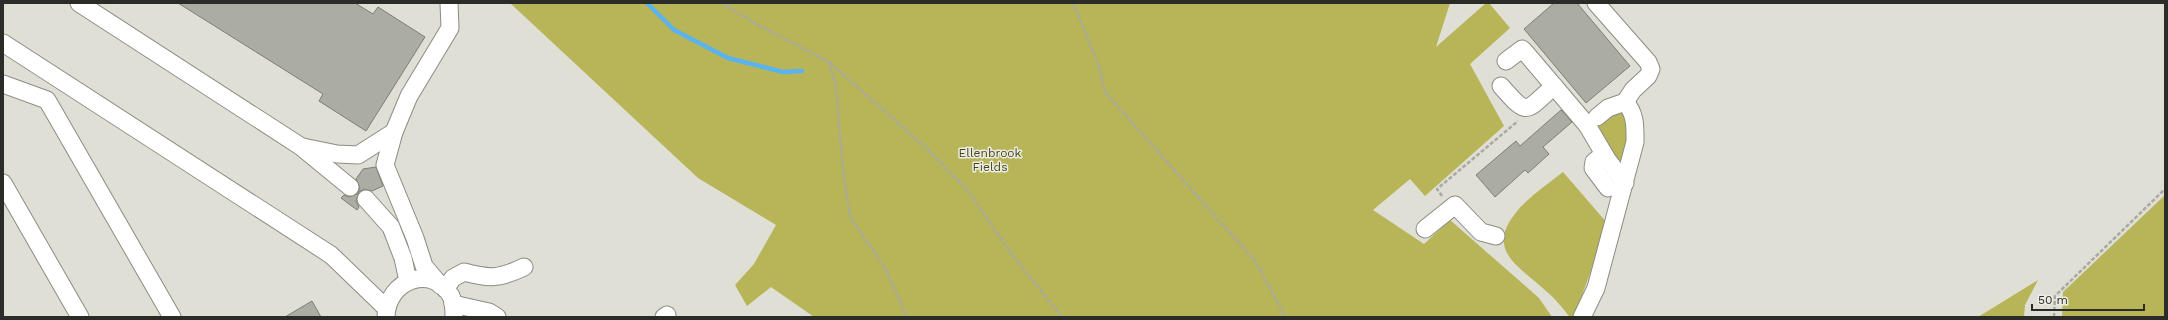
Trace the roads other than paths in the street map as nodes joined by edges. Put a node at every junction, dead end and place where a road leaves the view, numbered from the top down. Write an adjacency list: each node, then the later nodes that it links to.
1 (79, 3): 12 (street)
2 (449, 3): 11 (street)
3 (1596, 3): 9 (street)
4 (3, 43): 25 (street)
5 (1506, 61): 8 (street)
6 (3, 84): 27 (street)
7 (1501, 86): 8 (street)
8 (1554, 86): 13 (street)
9 (1625, 102): 10 (street); 14 (street)
10 (1598, 117)
11 (394, 132): 12 (street); 23 (street)
12 (300, 146): 16 (street)
13 (1604, 154): 14 (street); 17 (street)
14 (1625, 183): 29 (street)
15 (3, 184): 26 (street)
16 (350, 187)
17 (1608, 188)
18 (366, 199): 22 (street)
19 (1425, 229): 20 (street)
20 (1496, 236)
21 (524, 266): 23 (street)
22 (408, 281): 23 (street); 25 (street)
23 (442, 287): 24 (street)
24 (454, 310): 28 (street)
25 (386, 312)
26 (80, 317)
27 (172, 317)
28 (497, 317)
29 (1582, 317)

